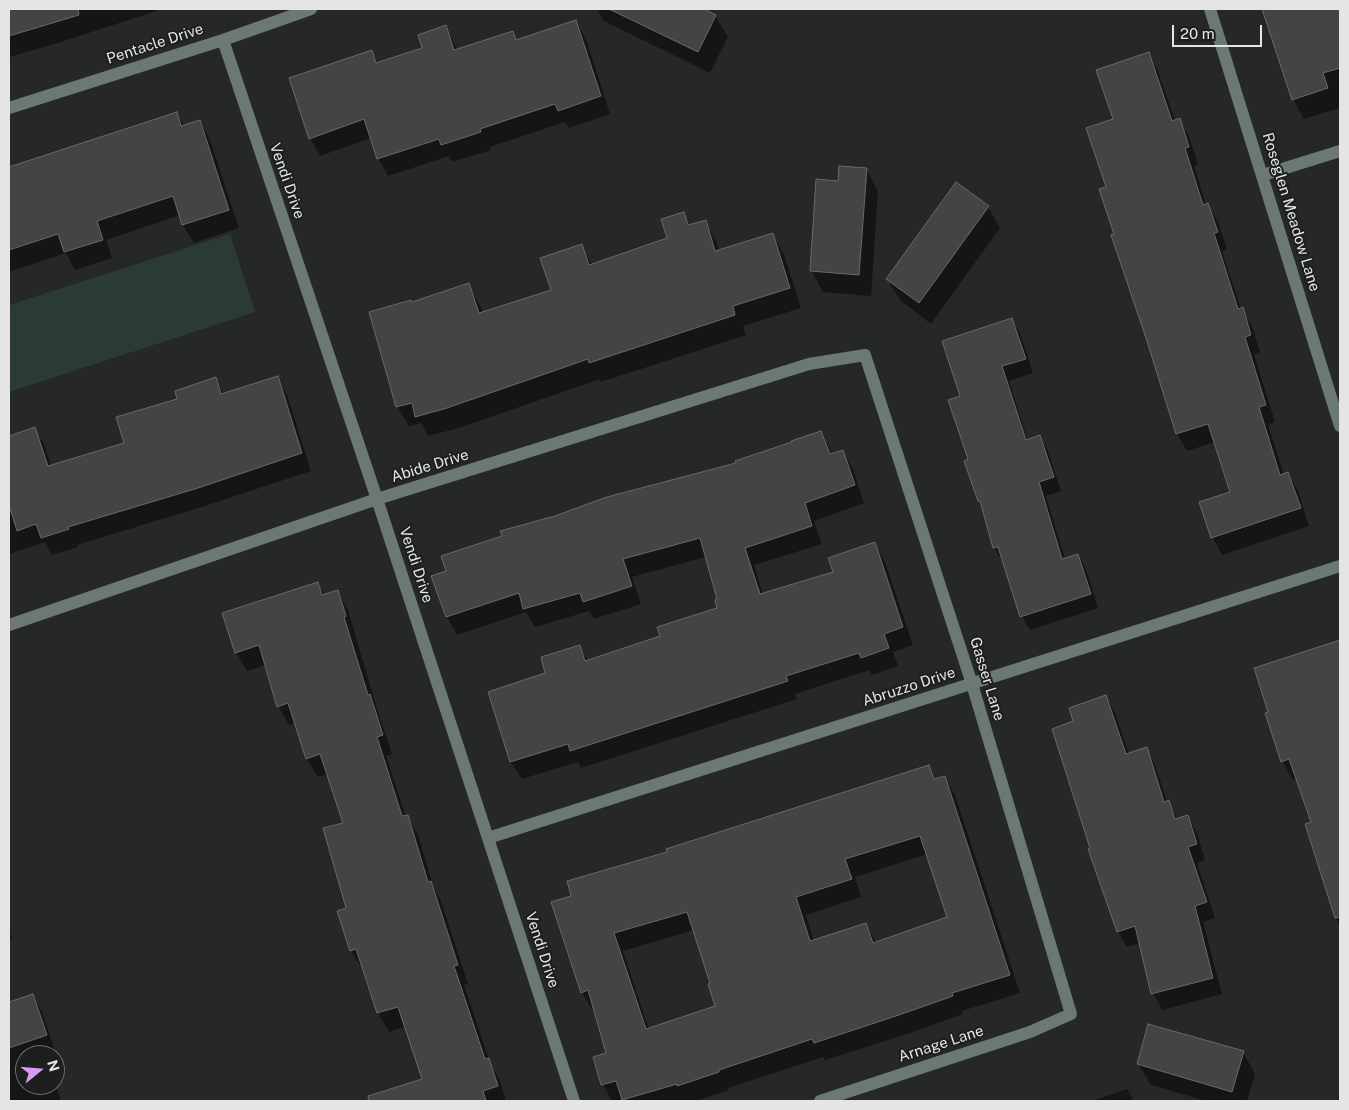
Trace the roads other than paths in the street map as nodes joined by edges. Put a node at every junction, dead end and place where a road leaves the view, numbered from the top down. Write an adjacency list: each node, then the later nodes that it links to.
1 (311, 9): 3 (street, Pentacle Drive)
2 (1210, 9): 6 (street, Roseglen Meadow Lane)
3 (223, 40): 4 (street, Pentacle Drive); 9 (street, Vendi Drive)
4 (9, 108)
5 (1340, 151): 6 (street)
6 (1263, 176): 8 (street, Roseglen Meadow Lane)
7 (865, 355): 9 (street, Abide Drive); 12 (street, Gasser Lane)
8 (1340, 426)
9 (377, 499): 11 (street, Abide Drive); 13 (street, Vendi Drive)
10 (1340, 566): 12 (street, Abruzzo Drive)
11 (9, 625)
12 (972, 684): 13 (street, Abruzzo Drive); 14 (street, Gasser Lane)
13 (488, 838): 15 (street, Vendi Drive)
14 (1071, 1014): 16 (street, Arnage Lane)
15 (574, 1101)
16 (820, 1101)

